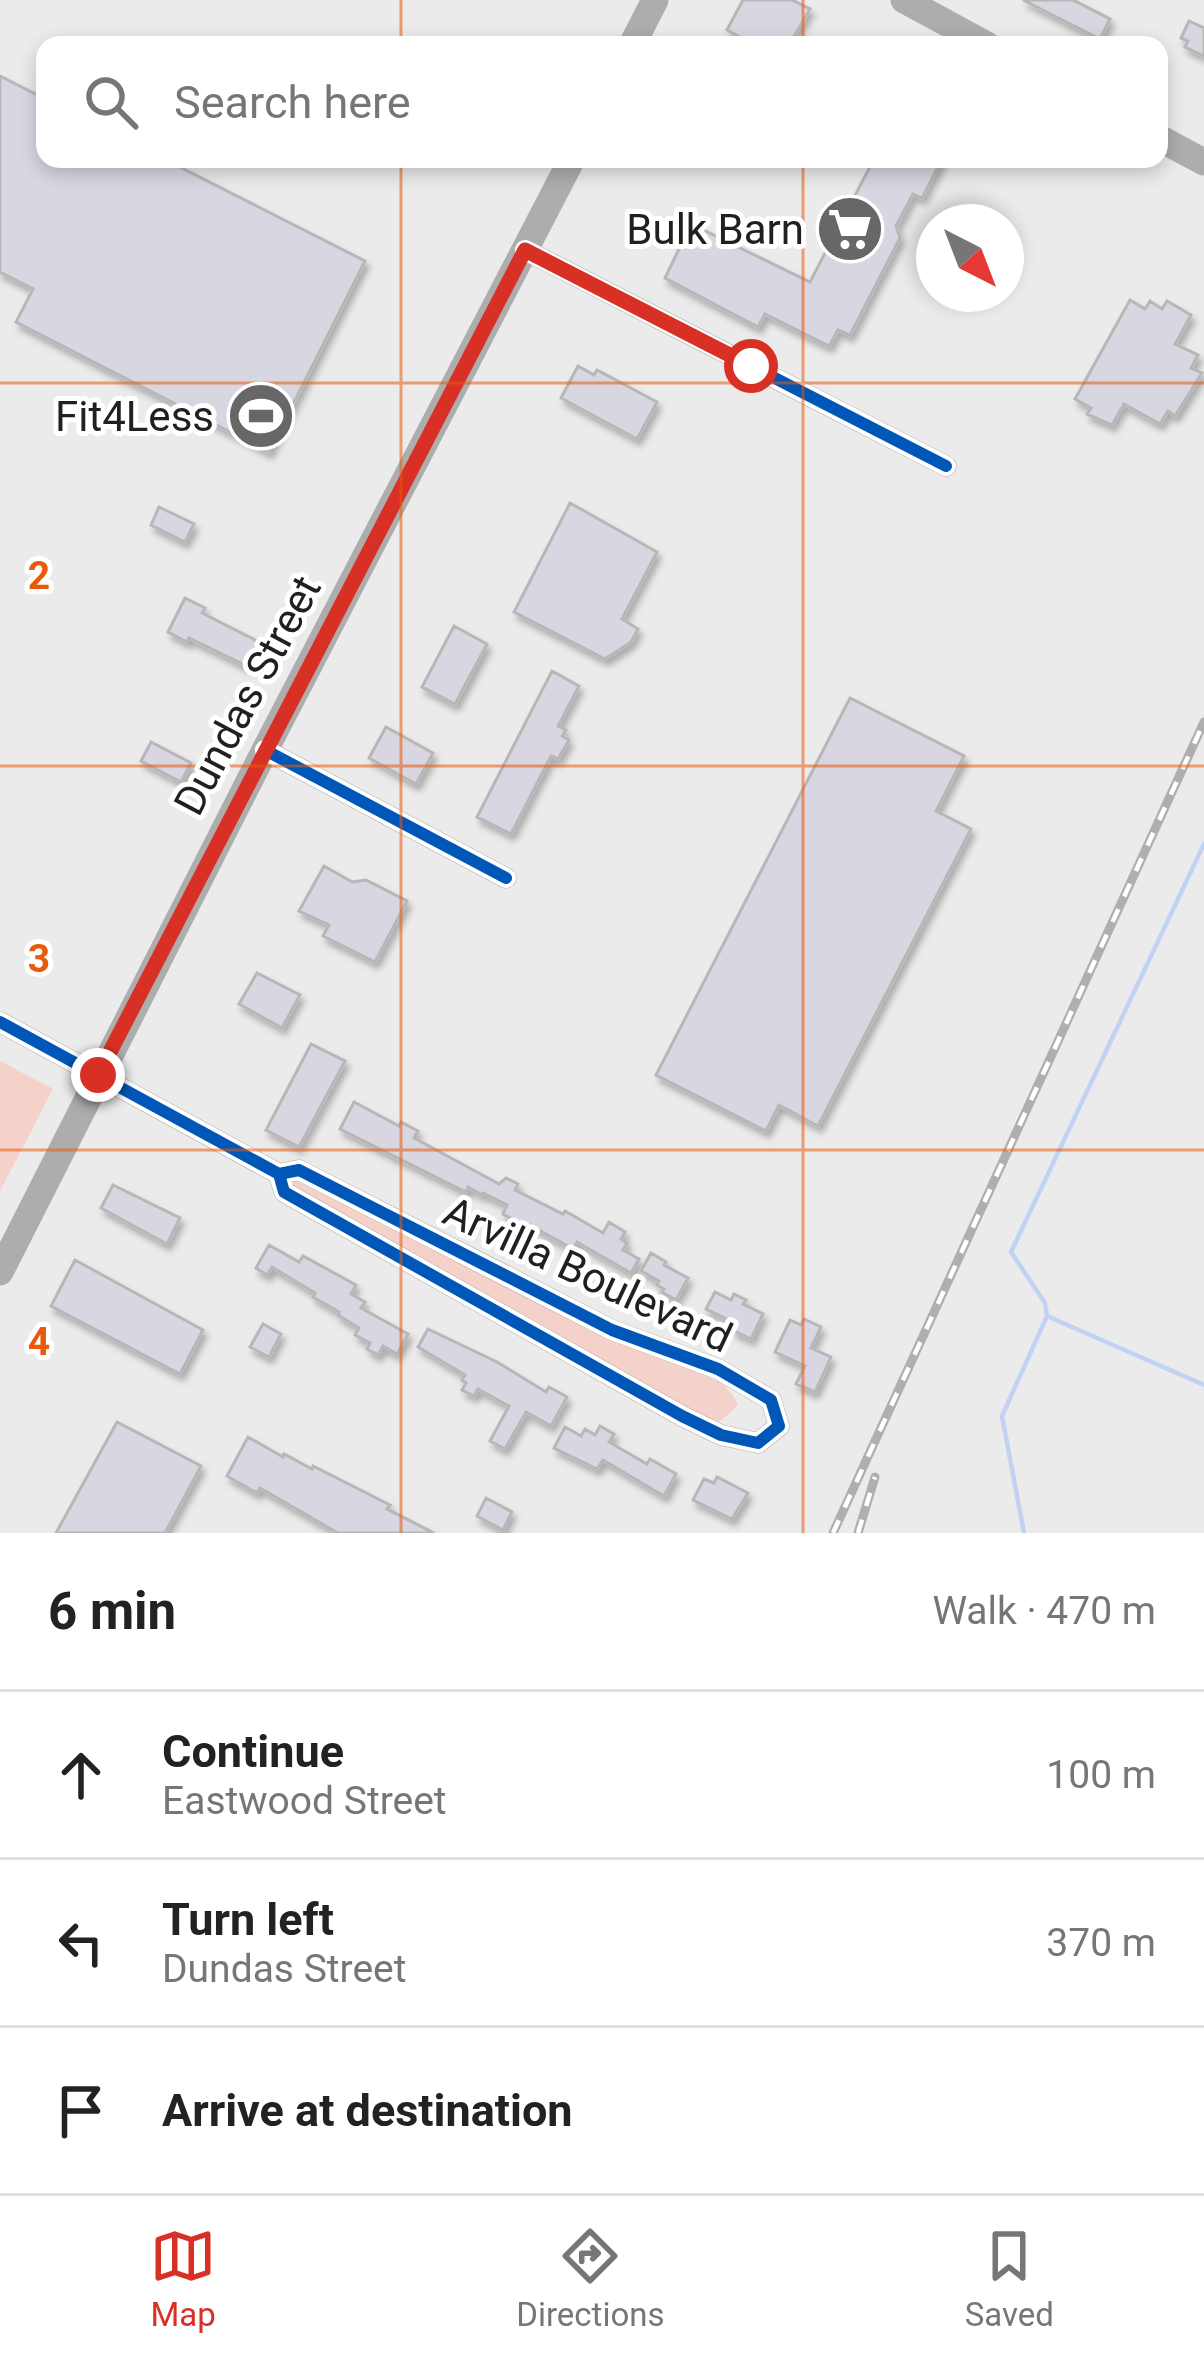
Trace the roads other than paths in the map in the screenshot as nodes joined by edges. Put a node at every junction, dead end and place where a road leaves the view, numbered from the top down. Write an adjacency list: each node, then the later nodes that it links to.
1 (655, 0): 3 (main road)
2 (904, 0): 4 (main road)
3 (637, 36)
4 (970, 36)
5 (1168, 143): 6 (main road)
6 (1204, 162)
7 (567, 168): 8 (main road, Dundas Street)
8 (525, 250): 9 (street); 10 (main road, Dundas Street)
9 (946, 466)
10 (265, 750): 11 (street); 13 (main road, Dundas Street)
11 (506, 878)
12 (0, 1022): 13 (street, Arvilla Boulevard)
13 (98, 1075): 14 (street, Arvilla Boulevard); 15 (main road, Dundas Street)
14 (279, 1174): 14 (street, Arvilla Boulevard)
15 (0, 1272)

